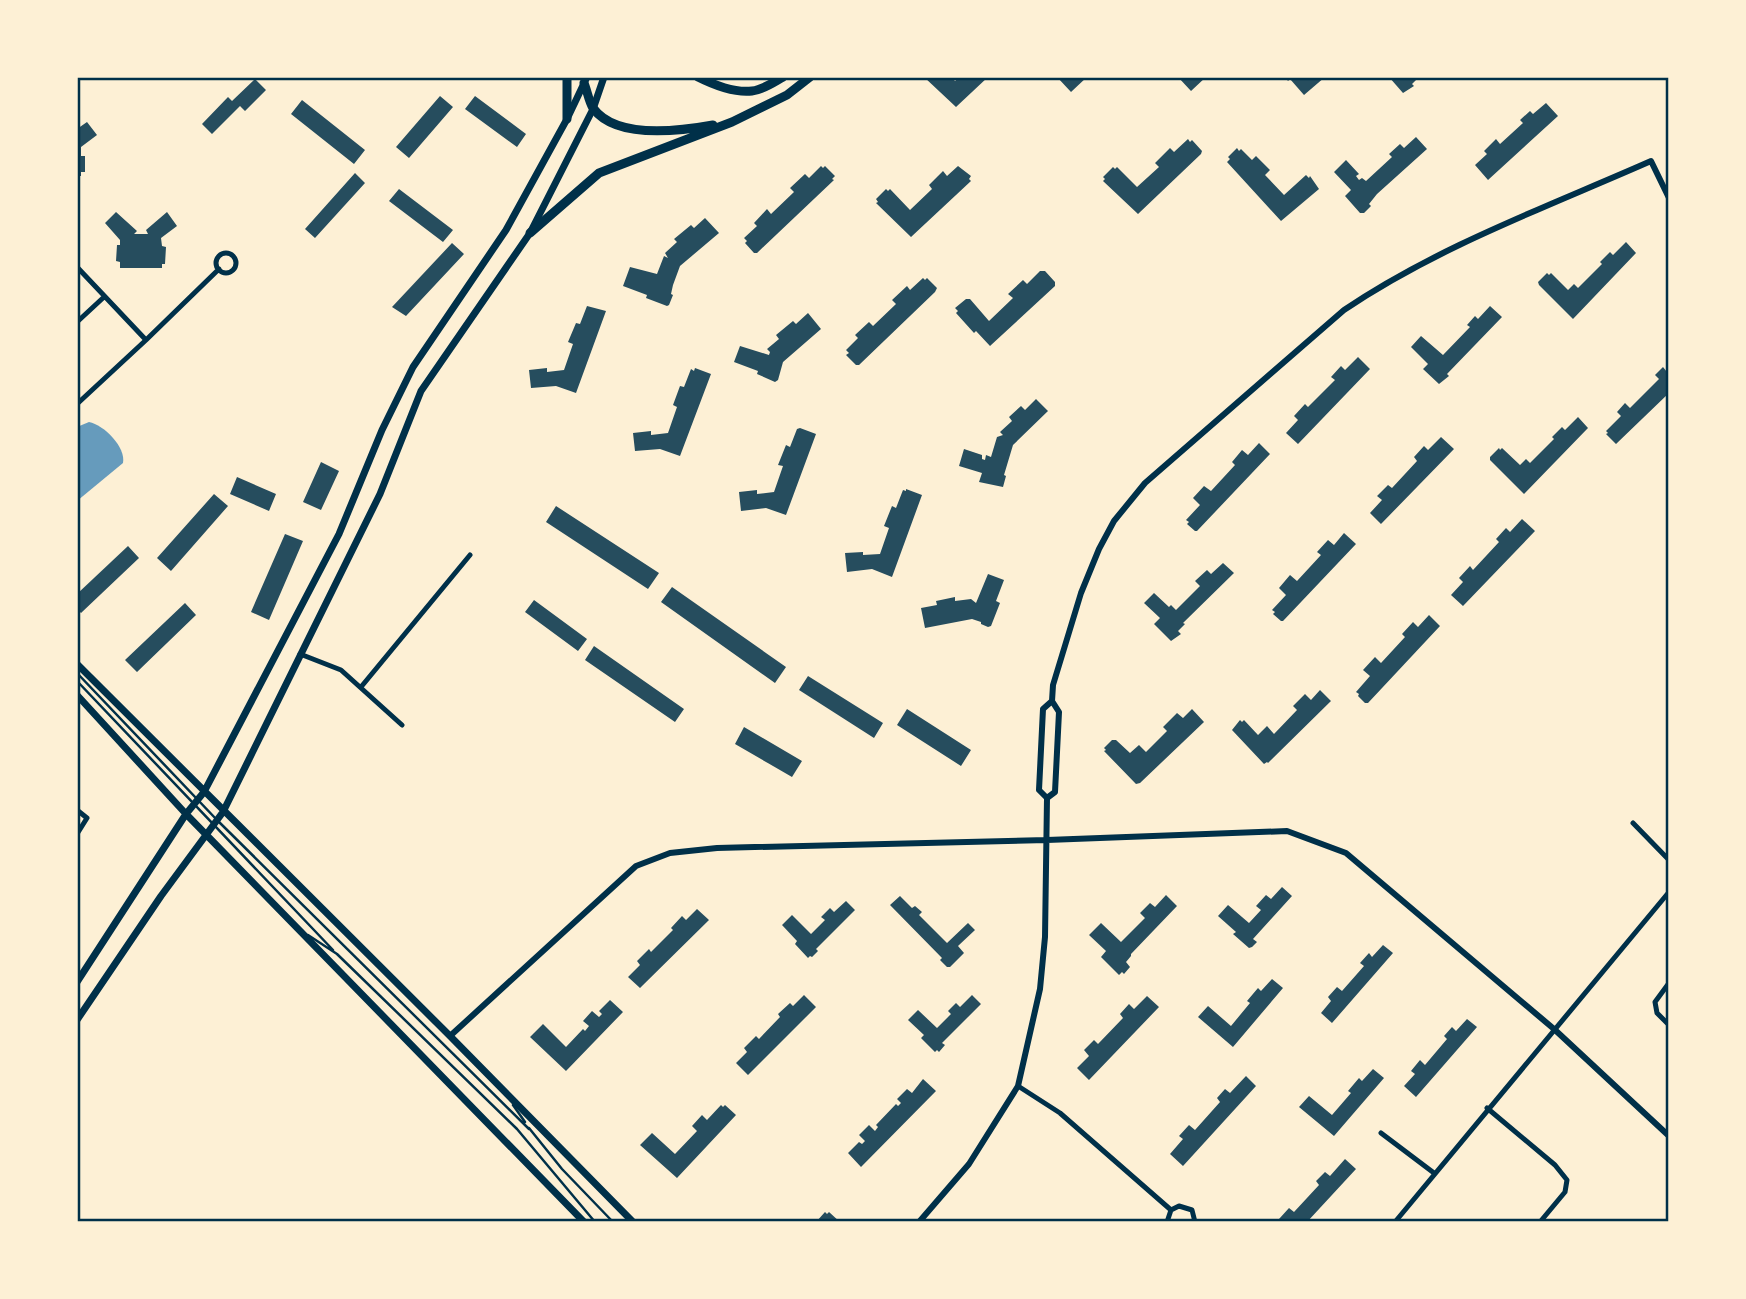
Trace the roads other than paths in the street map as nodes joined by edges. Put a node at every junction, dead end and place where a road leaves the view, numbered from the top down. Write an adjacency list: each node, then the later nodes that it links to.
1 (567, 77): 8 (highway)
2 (604, 77): 7 (main road)
3 (698, 77): 4 (highway)
4 (783, 77)
5 (810, 77): 9 (highway)
6 (585, 80): 7 (highway); 8 (main road)
7 (593, 109): 9 (highway); 11 (main road)
8 (567, 119): 27 (main road)
9 (732, 122): 11 (highway)
10 (1669, 198): 25 (street)
11 (530, 233): 19 (main road)
12 (77, 267): 14 (street)
13 (219, 270): 16 (street)
14 (104, 297): 15 (street); 16 (street)
15 (77, 322)
16 (146, 340): 17 (street)
17 (77, 404)
18 (470, 555): 23 (street)
19 (300, 654): 23 (street); 31 (main road)
20 (77, 664): 27 (main road)
21 (77, 673): 29 (lane)
22 (77, 681): 29 (lane)
23 (361, 687): 26 (street)
24 (77, 695): 32 (main road)
25 (1052, 701): 28 (street); 28 (street)
26 (402, 725)
27 (204, 792): 29 (main road); 31 (main road)
28 (1047, 798): 37 (street)
29 (196, 802): 32 (main road); 33 (lane); 33 (lane)
30 (77, 810): 35 (street)
31 (223, 812): 33 (main road); 47 (main road)
32 (187, 814): 36 (main road); 42 (main road)
33 (215, 823): 36 (main road); 41 (lane); 51 (lane)
34 (1633, 823): 38 (street)
35 (77, 834)
36 (207, 835): 40 (main road); 44 (main road)
37 (1047, 841): 46 (street); 47 (street); 48 (street)
38 (1669, 860)
39 (1669, 892): 46 (street)
40 (302, 931): 41 (lane); 57 (main road)
41 (337, 954): 56 (lane)
42 (77, 982)
43 (1669, 983): 45 (street)
44 (77, 1020)
45 (1669, 1025)
46 (1554, 1029): 50 (street); 53 (street)
47 (450, 1036): 49 (main road)
48 (1018, 1086): 55 (street); 60 (street)
49 (504, 1090): 51 (lane); 59 (main road)
50 (1487, 1108): 54 (street); 64 (street)
51 (529, 1129): 58 (lane)
52 (1381, 1133): 54 (street)
53 (1669, 1136)
54 (1434, 1173): 63 (street)
55 (1171, 1210): 61 (street); 62 (street)
56 (595, 1221)
57 (584, 1222)
58 (613, 1222)
59 (633, 1222)
60 (919, 1222)
61 (1167, 1222)
62 (1195, 1222)
63 (1395, 1222)
64 (1540, 1222)

